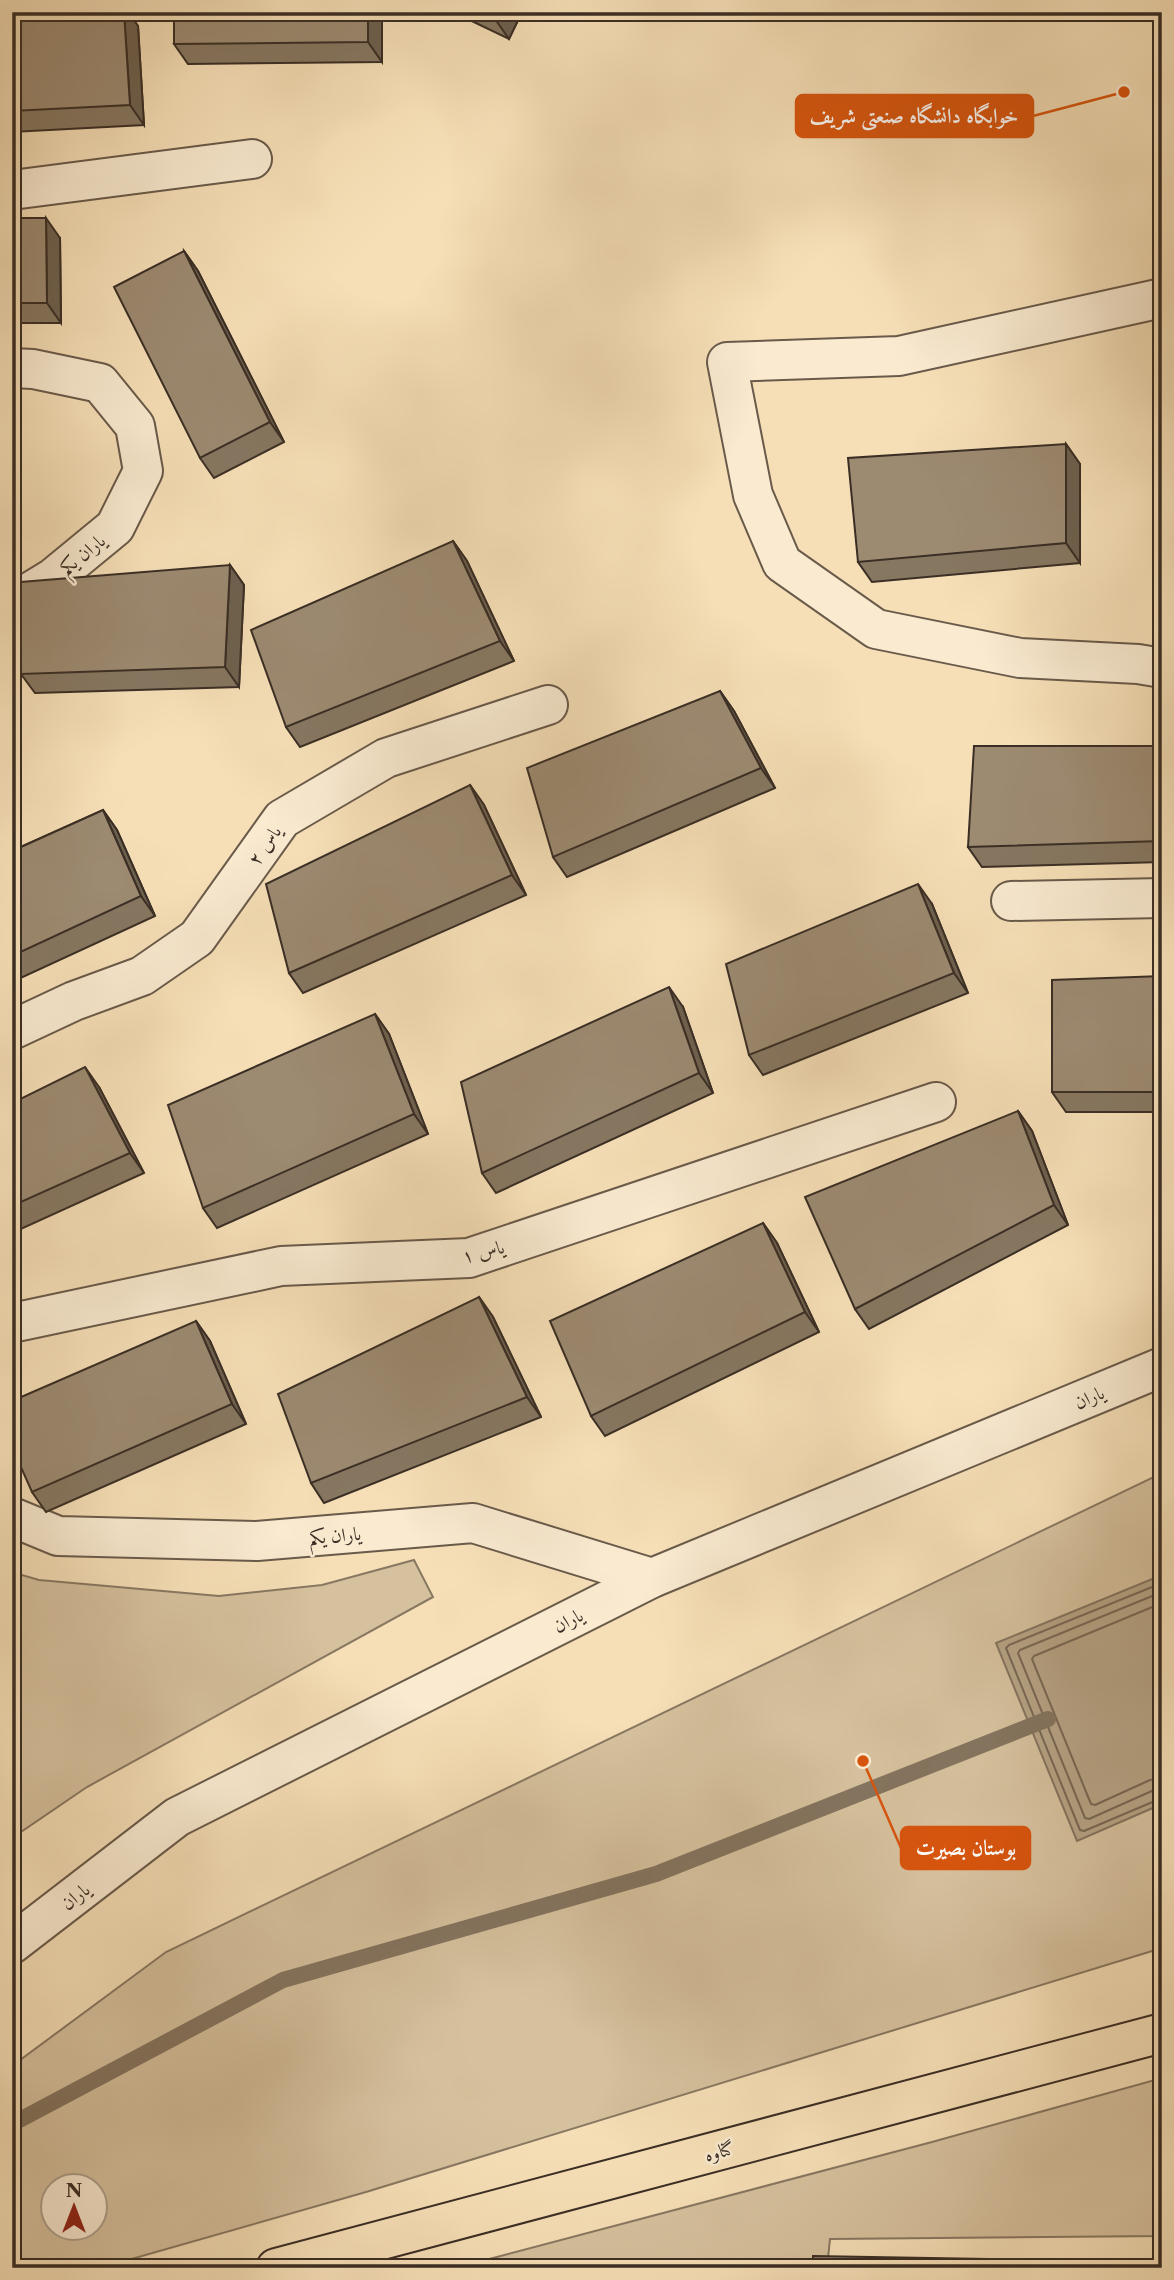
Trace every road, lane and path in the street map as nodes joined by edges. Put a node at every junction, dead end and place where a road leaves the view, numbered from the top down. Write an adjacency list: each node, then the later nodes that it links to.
1 (251, 159): 2 (street)
2 (12, 190)
3 (1162, 298): 6 (street)
4 (12, 368): 5 (street, یاران یکم)
5 (12, 603)
6 (1162, 668)
7 (548, 705): 10 (street, یاس ۲)
8 (1162, 898): 9 (street)
9 (1011, 901)
10 (12, 1030)
11 (936, 1102): 12 (street, یاس ۱)
12 (12, 1324)
13 (1162, 1367): 15 (street, یاران)
14 (12, 1517): 15 (street, یاران یکم)
15 (652, 1578): 16 (street, یاران)
16 (12, 1944)
17 (1162, 2033): 18 (main road, گناوه)
18 (1105, 2050): 19 (street); 20 (main road, گناوه)
19 (1162, 2050)
20 (276, 2268)

